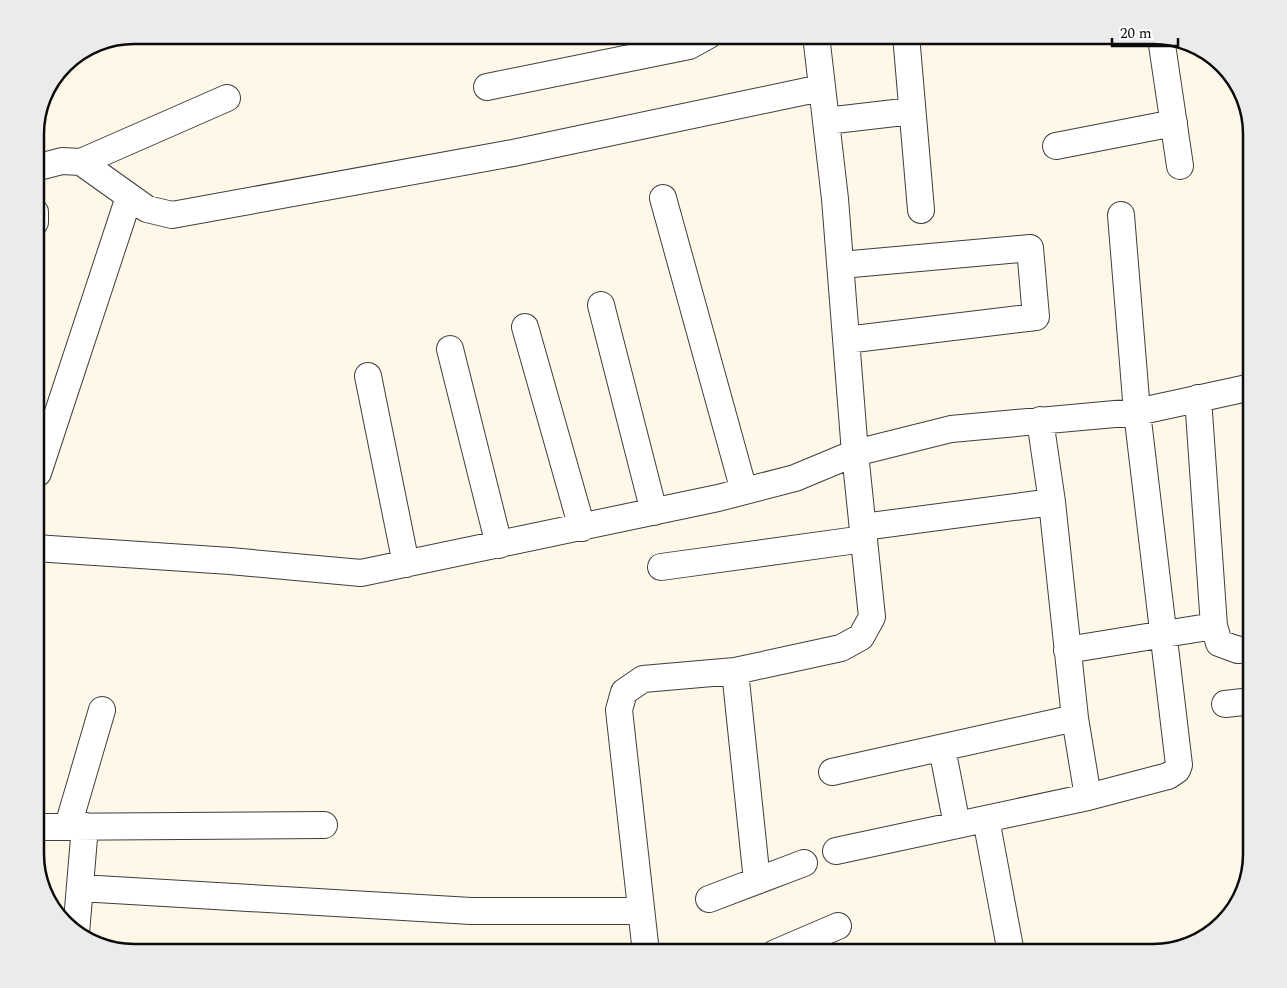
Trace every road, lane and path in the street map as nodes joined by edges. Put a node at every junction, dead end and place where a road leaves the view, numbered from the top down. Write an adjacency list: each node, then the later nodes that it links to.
1 (693, 44): 5 (street)
2 (817, 44): 6 (street)
3 (907, 44): 8 (street)
4 (1162, 45): 10 (street)
5 (487, 87)
6 (822, 88): 9 (street); 15 (street)
7 (227, 98): 12 (street)
8 (912, 111): 9 (street); 17 (street)
9 (826, 121): 19 (street)
10 (1174, 123): 11 (street); 14 (street)
11 (1056, 146)
12 (81, 162): 13 (street); 15 (street)
13 (44, 166)
14 (1180, 166)
15 (129, 196): 30 (street)
16 (663, 198): 31 (street)
17 (921, 210)
18 (1121, 215): 27 (street)
19 (841, 265): 22 (street); 22 (street)
20 (601, 305): 33 (street)
21 (525, 327): 34 (street)
22 (846, 340): 29 (street)
23 (450, 349): 36 (street)
24 (368, 376): 38 (street)
25 (1243, 389): 26 (street)
26 (1198, 398): 27 (street); 40 (street)
27 (1137, 412): 28 (street); 41 (street)
28 (1040, 420): 29 (street); 32 (street)
29 (855, 453): 31 (street); 35 (street)
30 (44, 455)
31 (744, 491): 33 (street)
32 (1052, 502): 35 (street); 42 (street)
33 (654, 512): 34 (street)
34 (582, 528): 36 (street)
35 (863, 533): 39 (street); 44 (street)
36 (499, 545): 38 (street)
37 (44, 549): 38 (street)
38 (406, 564)
39 (661, 567)
40 (1214, 626): 41 (street); 43 (street)
41 (1165, 634): 42 (street); 51 (street)
42 (1067, 650): 48 (street)
43 (1243, 650)
44 (735, 671): 59 (street); 62 (street)
45 (1243, 702): 46 (street)
46 (1225, 704)
47 (102, 710): 55 (street)
48 (1075, 718): 49 (street); 51 (street)
49 (942, 748): 50 (street); 54 (street)
50 (832, 772)
51 (1088, 797): 52 (street)
52 (986, 819): 54 (street); 67 (street)
53 (324, 824): 55 (street)
54 (957, 825): 57 (street)
55 (76, 826): 56 (street); 60 (street)
56 (44, 827)
57 (836, 851)
58 (804, 863): 59 (street)
59 (757, 881): 61 (street)
60 (80, 888): 62 (street); 63 (street)
61 (709, 899)
62 (640, 911): 65 (street)
63 (77, 924)
64 (838, 926): 66 (street)
65 (645, 944)
66 (796, 944)
67 (1009, 944)

